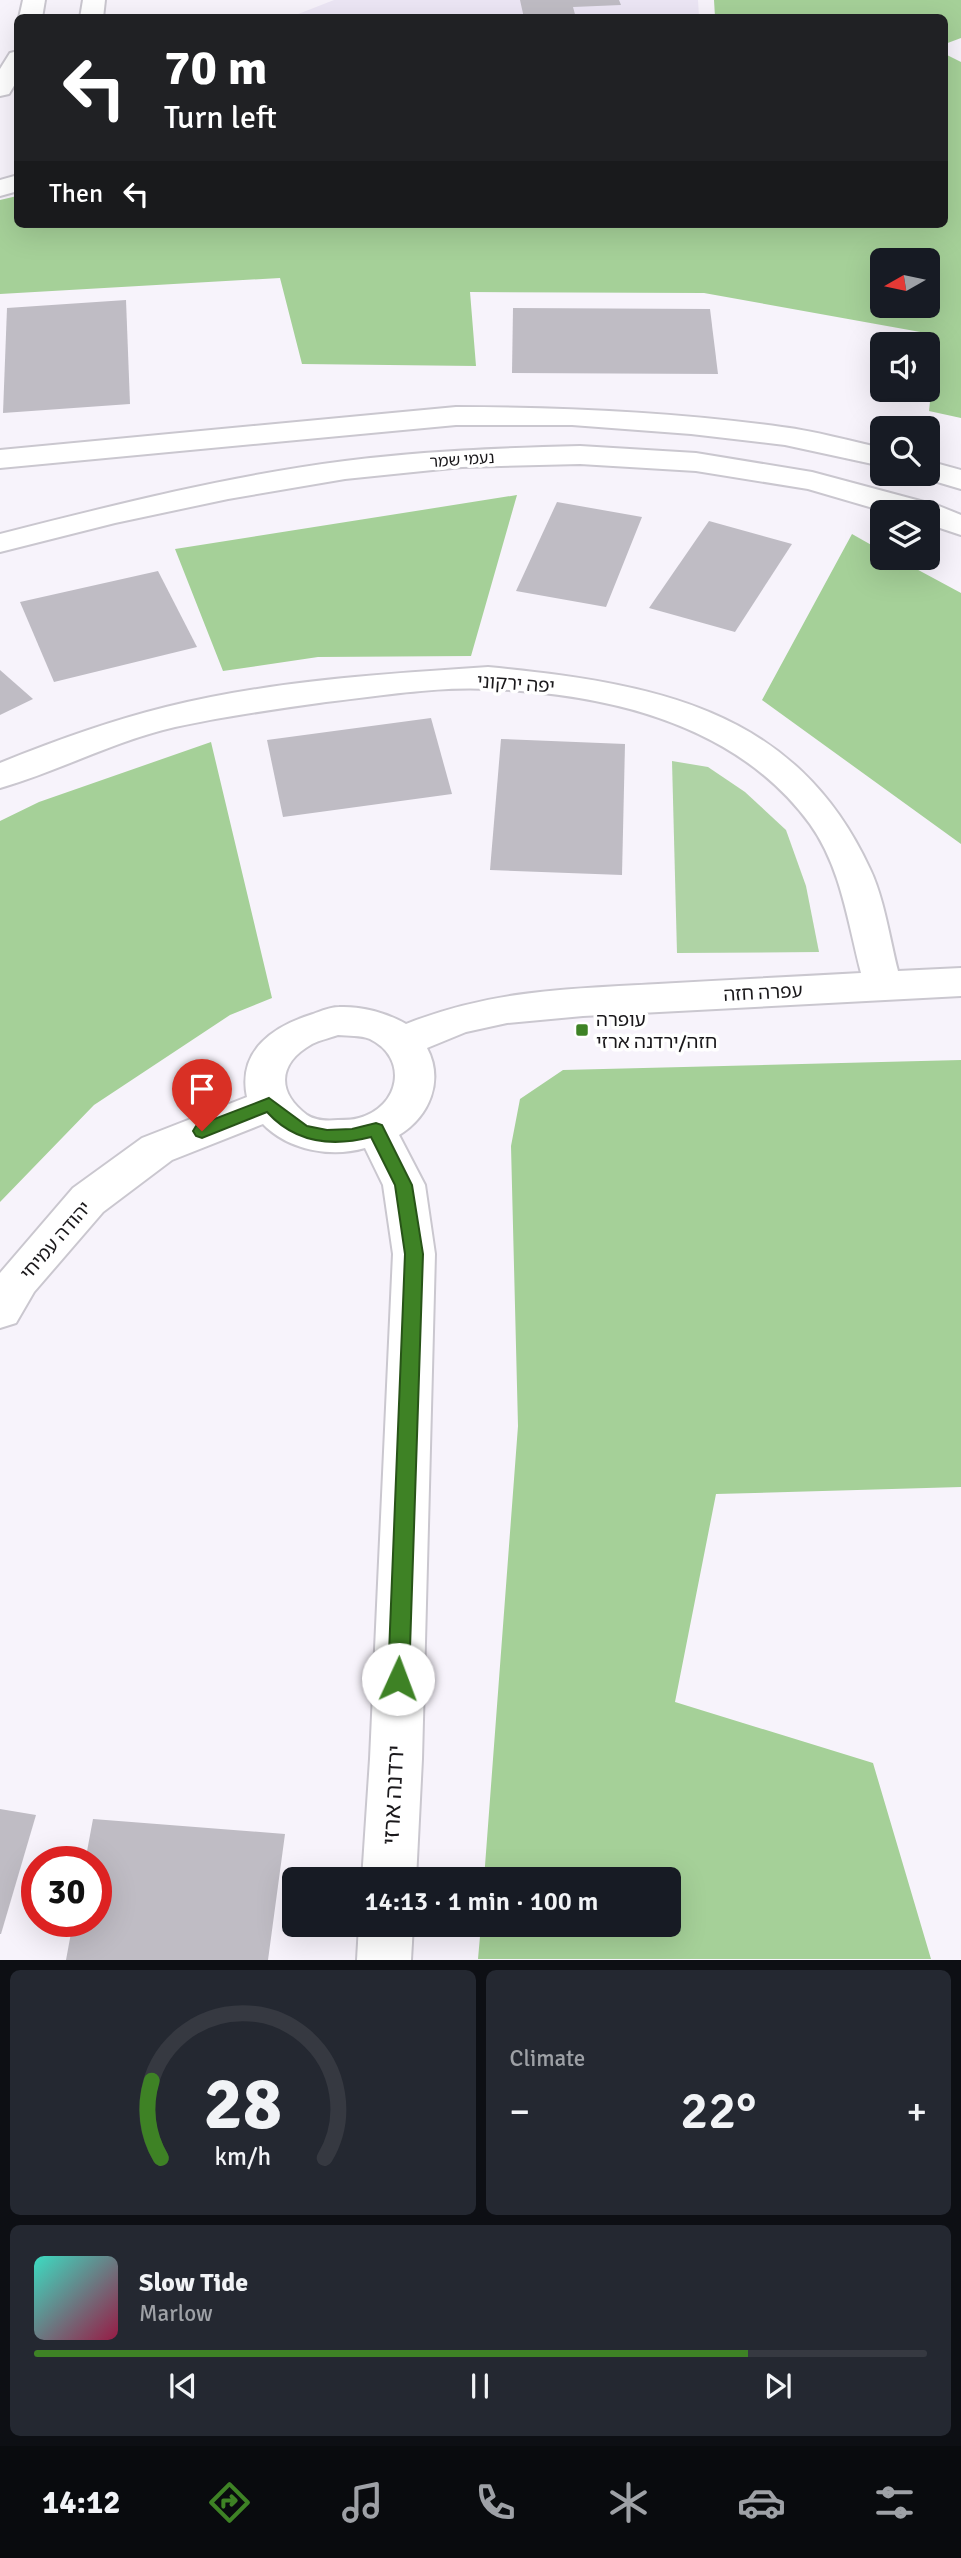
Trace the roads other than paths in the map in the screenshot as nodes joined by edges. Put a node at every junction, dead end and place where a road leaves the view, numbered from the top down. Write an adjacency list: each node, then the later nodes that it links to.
1 (14, 65): 2 (street)
2 (0, 89)
3 (870, 454): 4 (street)
4 (0, 459)
5 (940, 474): 6 (street)
6 (961, 480)
7 (885, 500): 10 (street, נעמי שמר)
8 (940, 518): 9 (street, נעמי שמר)
9 (961, 526)
10 (0, 543)
11 (0, 776): 13 (street, יפה ירקוני)
12 (961, 982): 13 (street, עפרה חזה)
13 (883, 986): 14 (street, עפרה חזה)
14 (402, 1042): 15 (street); 16 (street)
15 (269, 1105): 16 (street); 17 (street, יהודה עמיחי)
16 (376, 1129): 18 (street, ירדנה ארזי)
17 (0, 1310)
18 (389, 1867)
19 (385, 1937): 20 (street)
20 (384, 1959)

